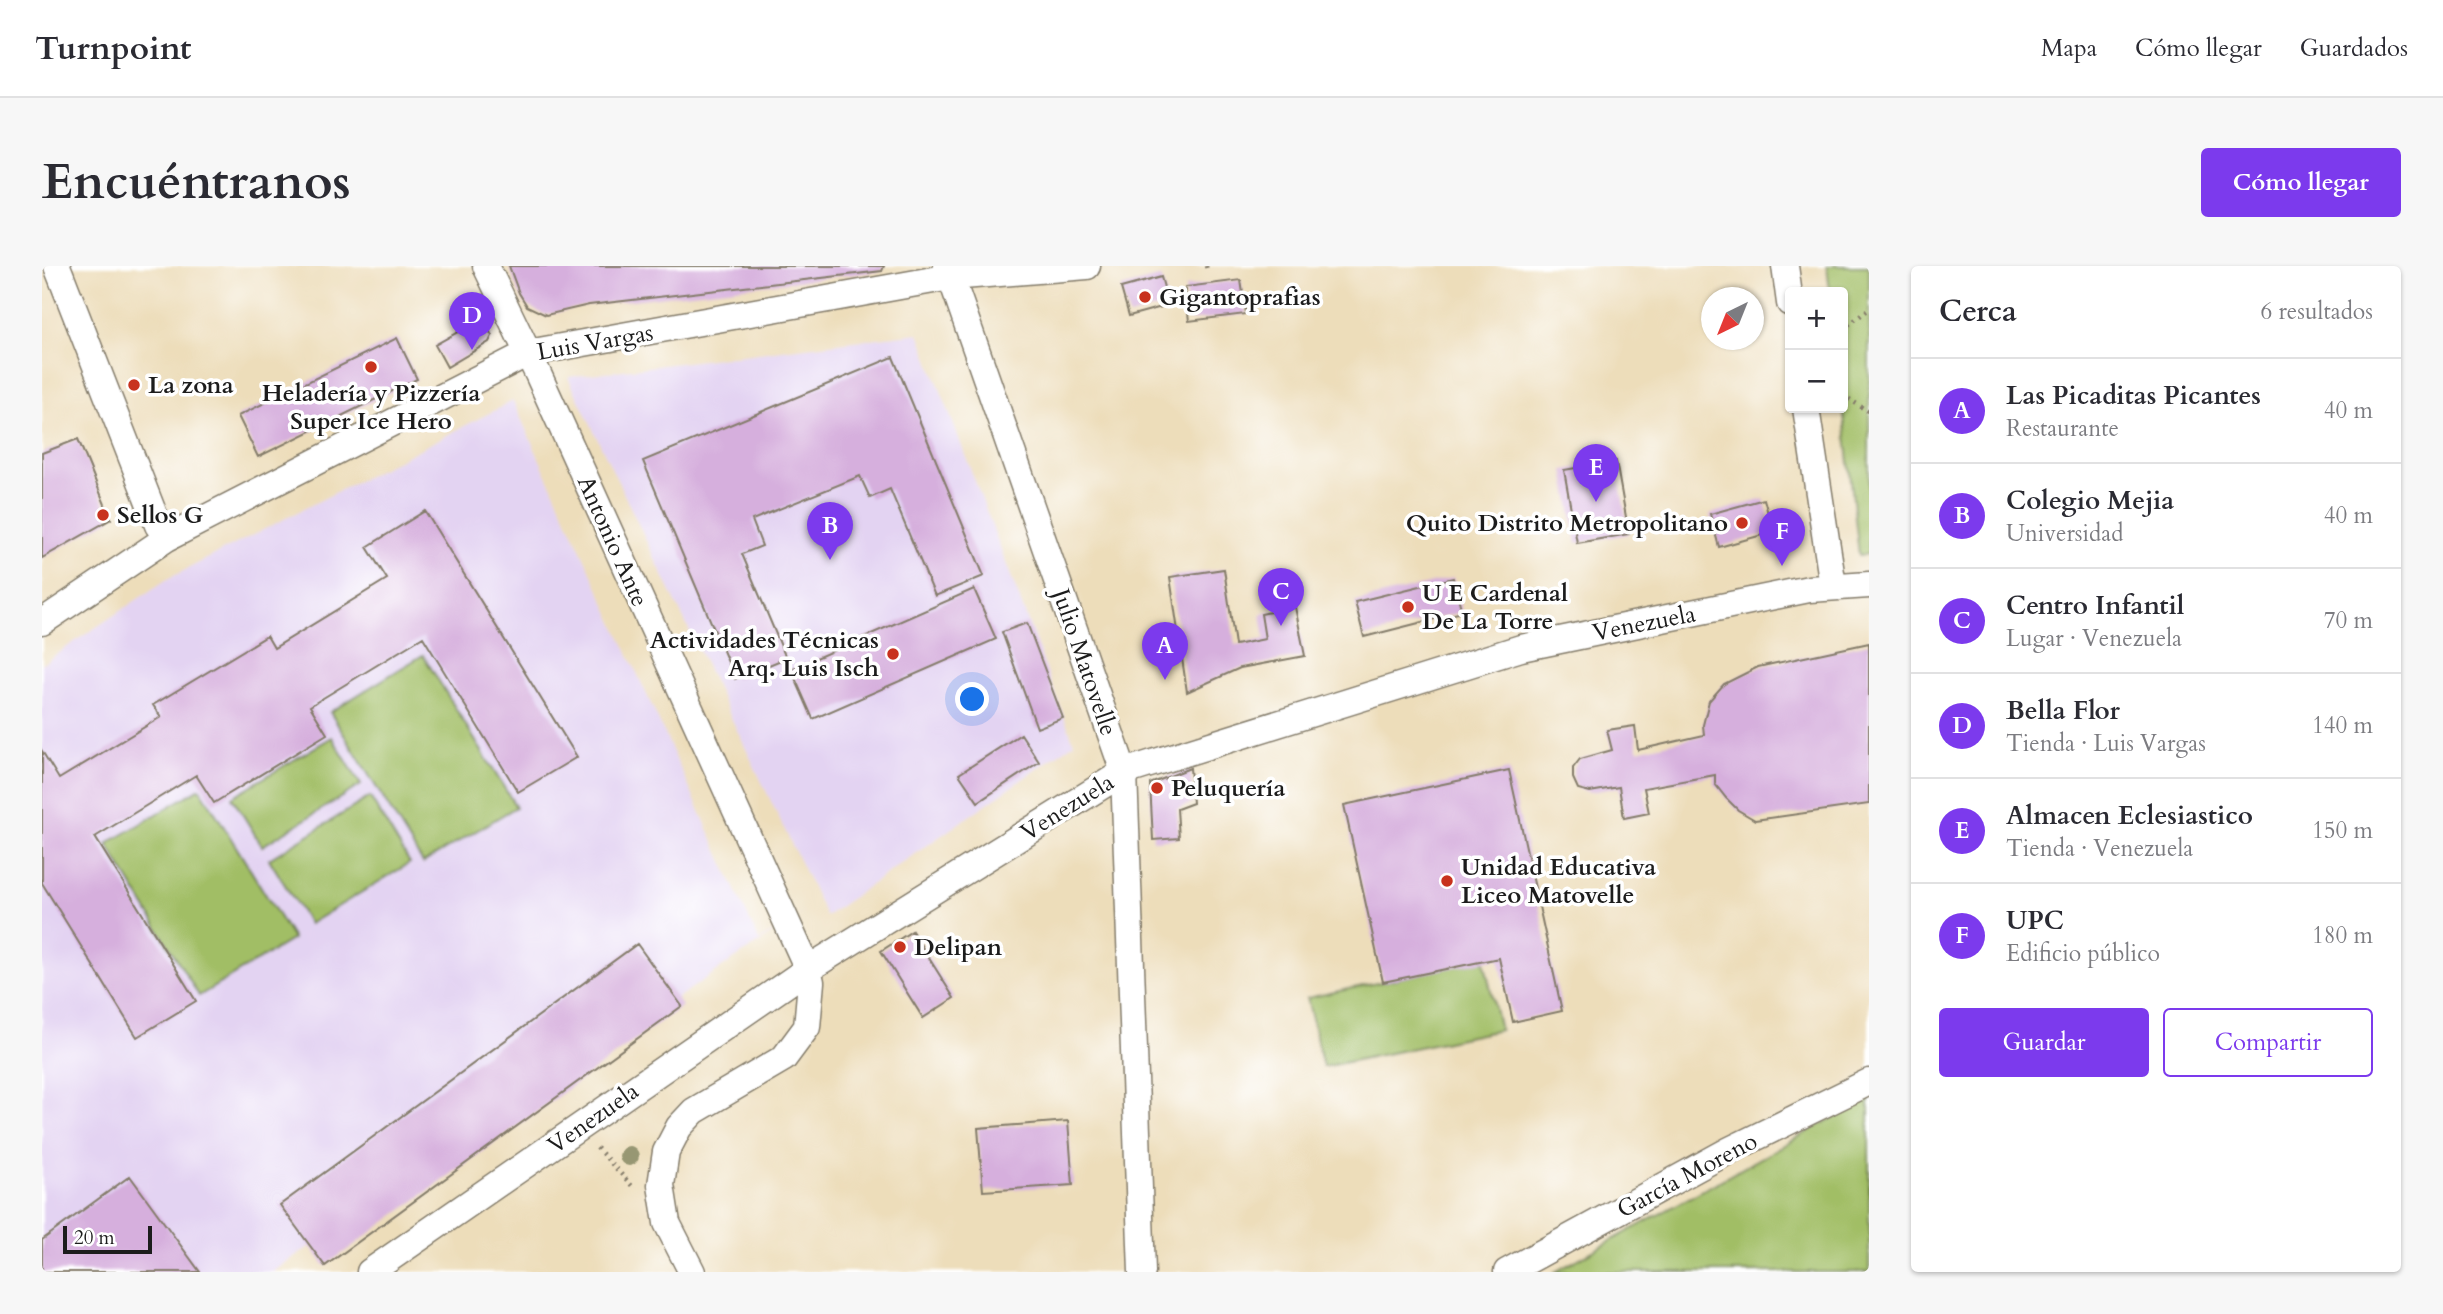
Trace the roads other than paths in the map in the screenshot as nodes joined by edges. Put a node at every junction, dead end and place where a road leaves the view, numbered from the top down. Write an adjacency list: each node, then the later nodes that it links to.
1 (48, 266): 6 (street)
2 (57, 266): 11 (street)
3 (486, 266): 9 (street, Antonio Ante)
4 (1087, 266): 7 (street, Luis Vargas)
5 (1785, 266): 8 (street)
6 (42, 269)
7 (948, 272): 9 (street, Luis Vargas); 15 (street, Julio Matovelle)
8 (1788, 287)
9 (528, 353): 11 (street, Luis Vargas); 16 (street, Antonio Ante)
10 (1807, 413): 13 (street)
11 (167, 538): 14 (street, Luis Vargas)
12 (1869, 585): 13 (street, Venezuela)
13 (1833, 586): 15 (street, Venezuela)
14 (42, 622)
15 (1124, 772): 16 (street, Venezuela); 20 (street, Julio Matovelle)
16 (808, 969): 18 (street, Venezuela); 19 (street)
17 (1869, 1082): 21 (street, García Moreno)
18 (370, 1272)
19 (692, 1272)
20 (1142, 1272)
21 (1507, 1272)

